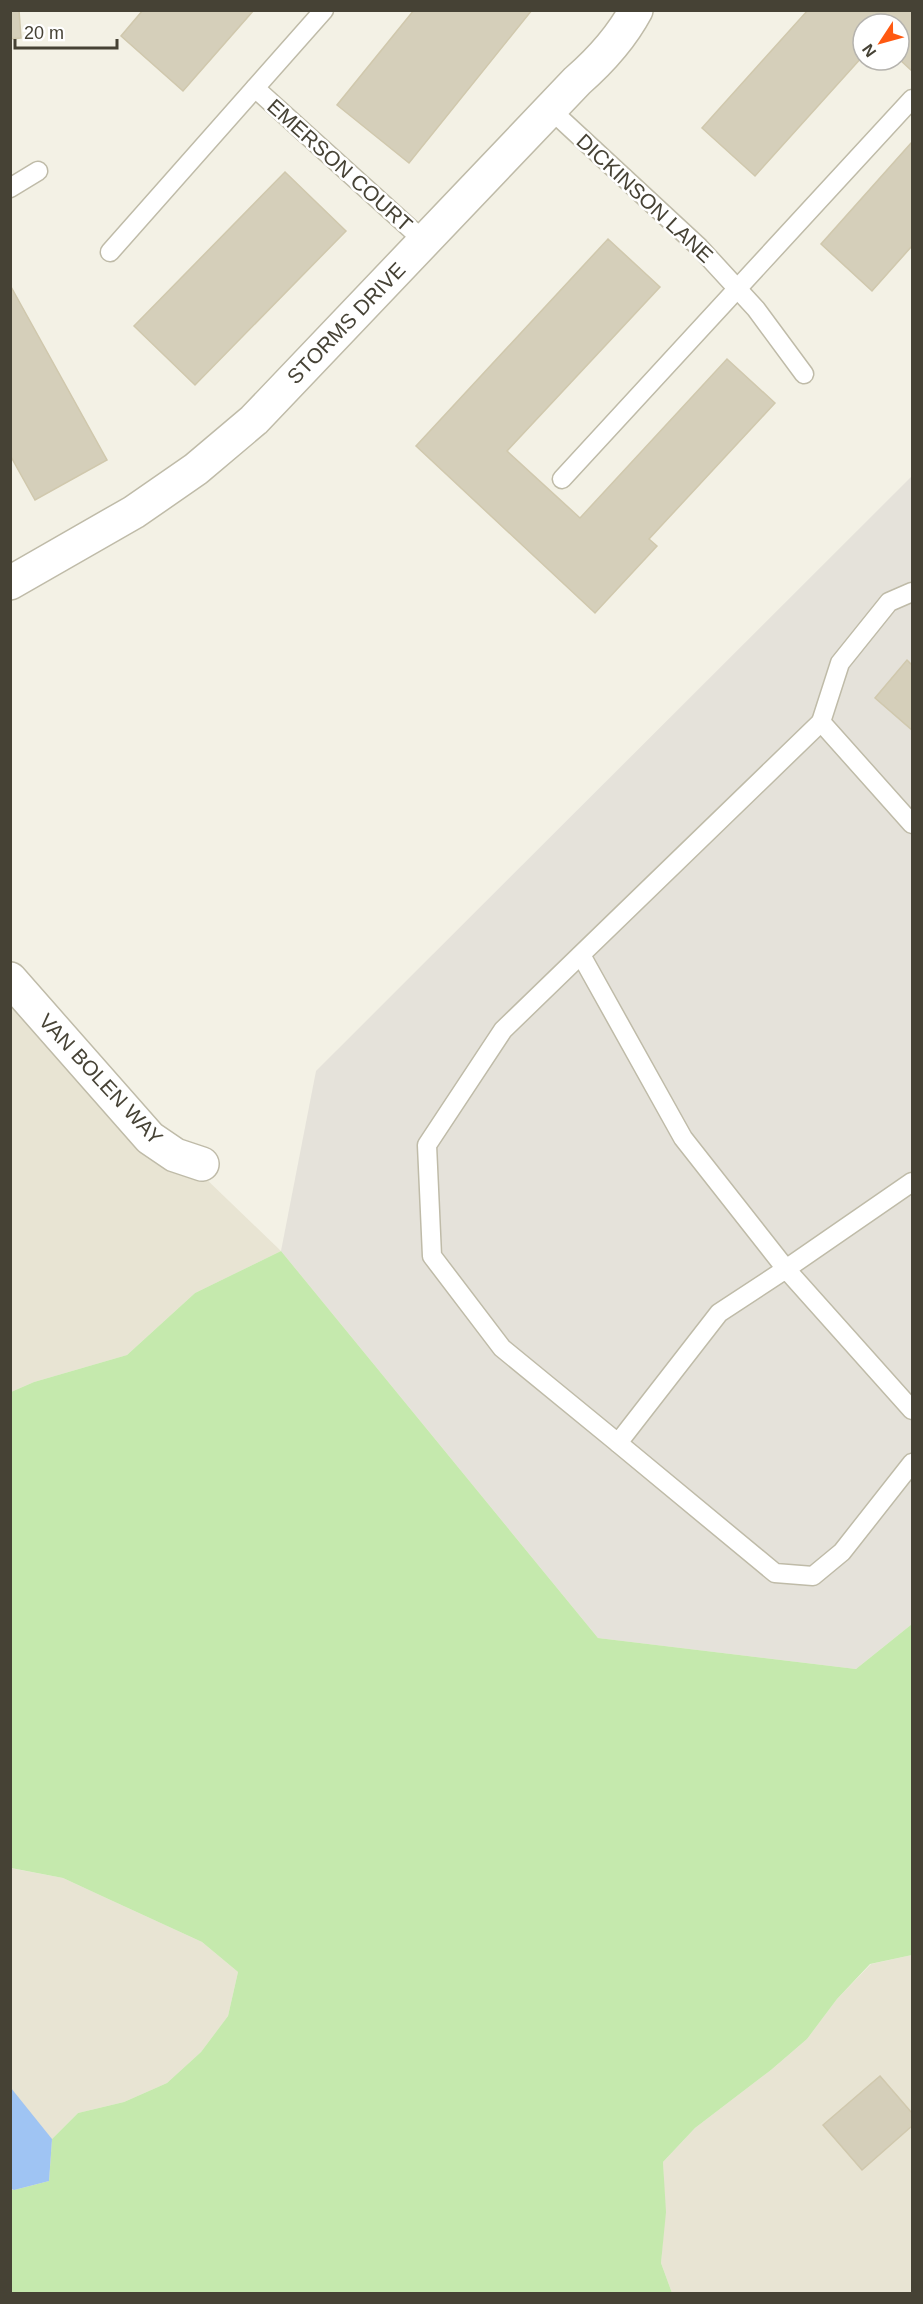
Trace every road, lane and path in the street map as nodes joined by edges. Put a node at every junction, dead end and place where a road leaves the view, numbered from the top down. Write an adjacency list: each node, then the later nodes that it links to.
1 (324, 10): 3 (lane, EMERSON COURT)
2 (636, 10): 5 (street, STORMS DRIVE)
3 (255, 88): 8 (lane, EMERSON COURT); 9 (lane, EMERSON COURT)
4 (912, 99): 10 (lane)
5 (550, 109): 8 (street, STORMS DRIVE); 10 (lane, DICKINSON LANE)
6 (38, 171): 7 (lane)
7 (10, 188)
8 (424, 241): 13 (street, STORMS DRIVE)
9 (110, 252)
10 (738, 289): 11 (lane, DICKINSON LANE); 12 (lane)
11 (804, 374)
12 (562, 479)
13 (10, 582)
14 (912, 592): 15 (lane)
15 (821, 722): 16 (lane); 17 (lane)
16 (912, 824)
17 (580, 955): 21 (lane); 23 (lane)
18 (10, 979): 19 (street, VAN BOLEN WAY)
19 (202, 1164)
20 (912, 1182): 21 (lane)
21 (786, 1269): 22 (lane); 23 (lane)
22 (912, 1410)
23 (618, 1443): 24 (lane)
24 (912, 1463)

